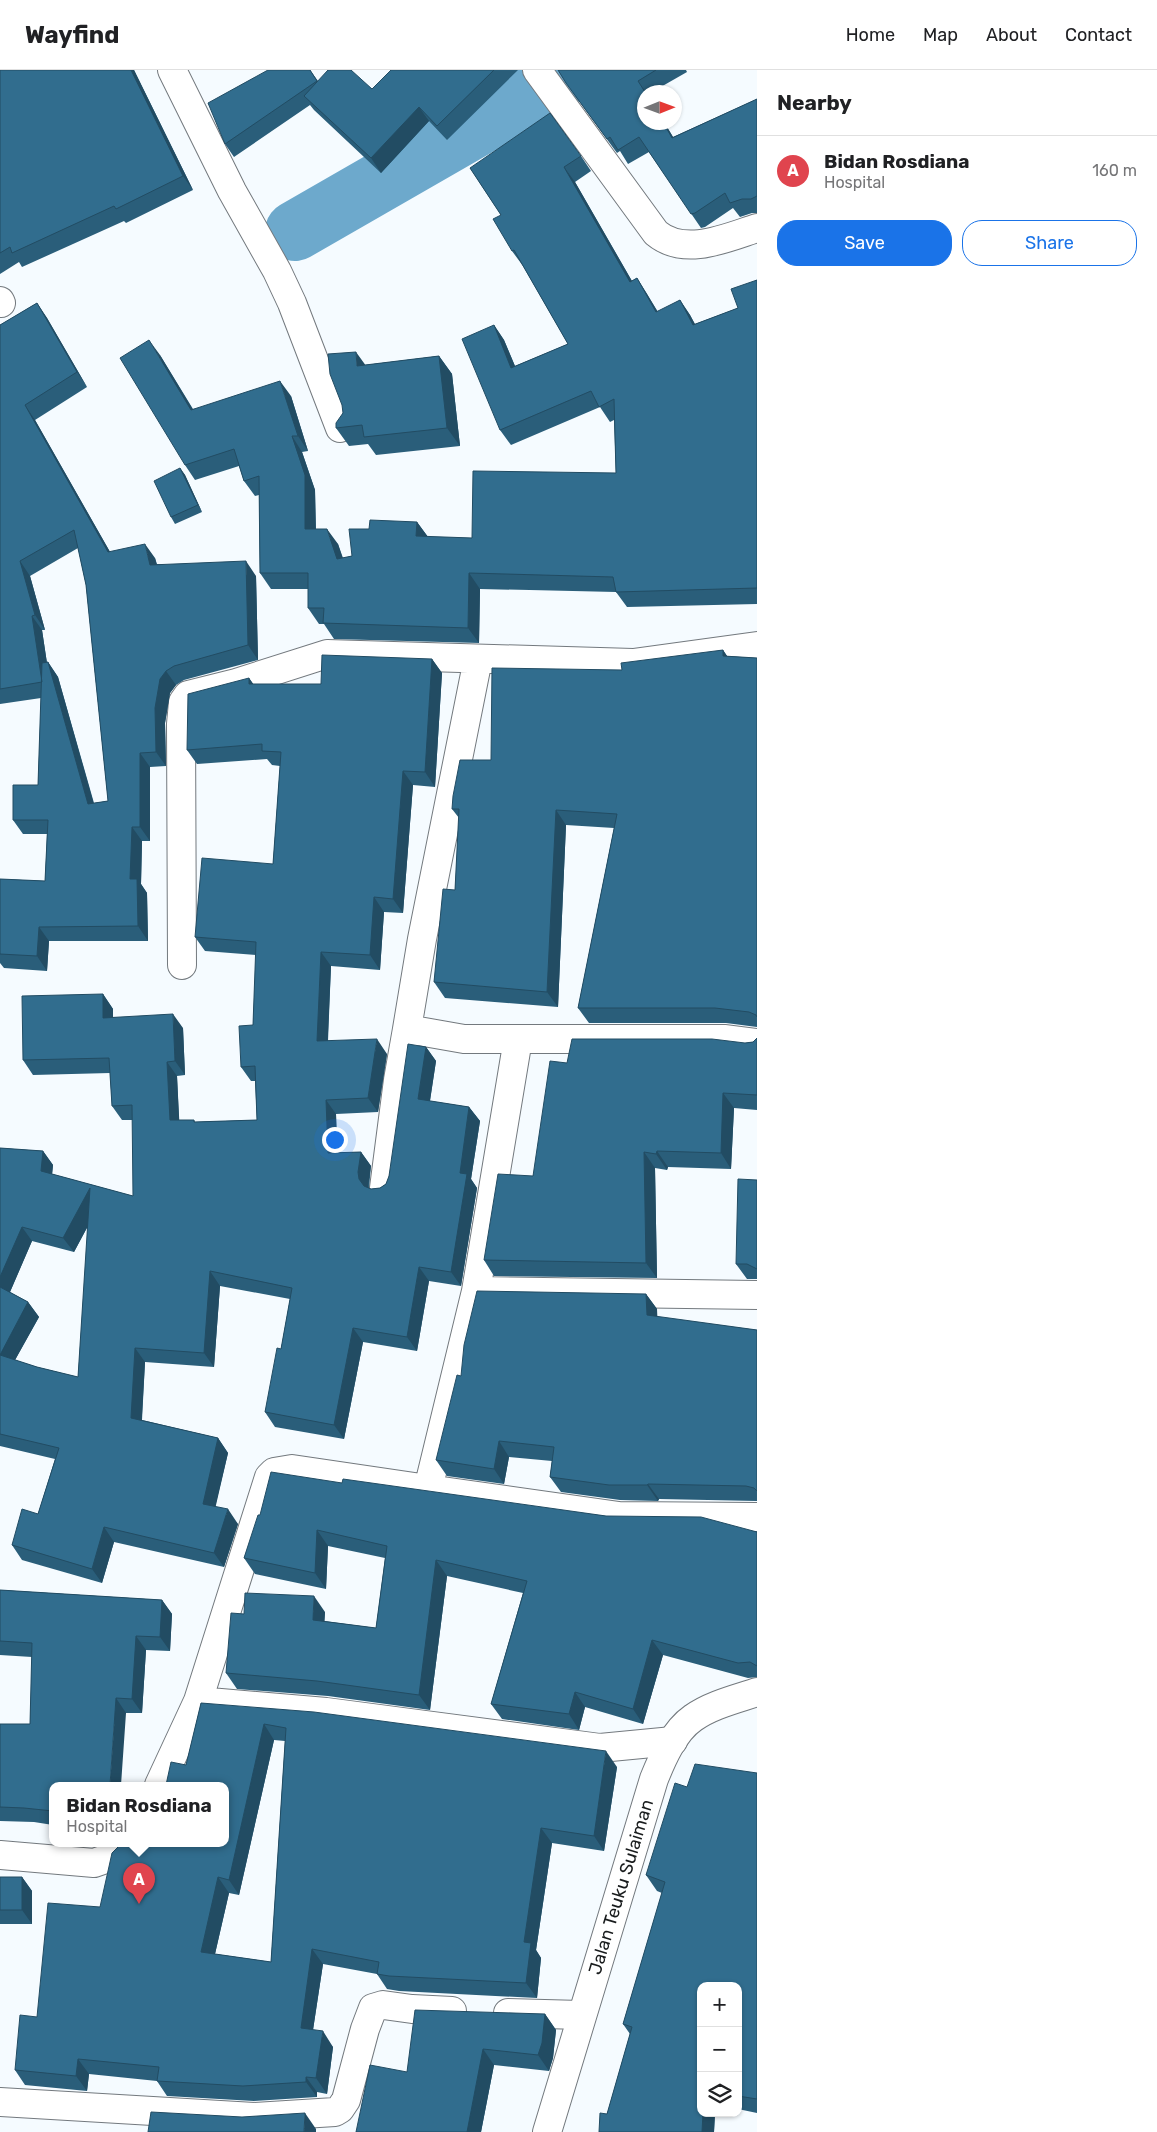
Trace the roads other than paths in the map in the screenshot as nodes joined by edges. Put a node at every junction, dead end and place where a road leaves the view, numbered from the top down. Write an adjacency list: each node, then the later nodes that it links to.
1 (172, 70): 4 (street)
2 (536, 70): 3 (street)
3 (757, 228)
4 (340, 428)
5 (757, 646): 6 (street)
6 (478, 660): 7 (street); 8 (street)
7 (182, 965)
8 (407, 1029): 9 (street); 11 (street)
9 (518, 1039): 10 (street); 12 (street)
10 (757, 1043)
11 (384, 1188)
12 (476, 1291): 13 (street); 14 (street)
13 (757, 1295)
14 (428, 1489): 15 (street); 17 (street)
15 (757, 1517)
16 (757, 1692): 18 (street, Jalan Teuku Sulaiman)
17 (198, 1701): 18 (street); 19 (street)
18 (672, 1741): 22 (street, Jalan Teuku Sulaiman)
19 (160, 1782)
20 (122, 1847): 21 (street)
21 (0, 1855)
22 (581, 2016): 24 (street); 25 (street, Jalan Teuku Sulaiman)
23 (0, 2102): 24 (street)
24 (116, 2121)
25 (547, 2132)

